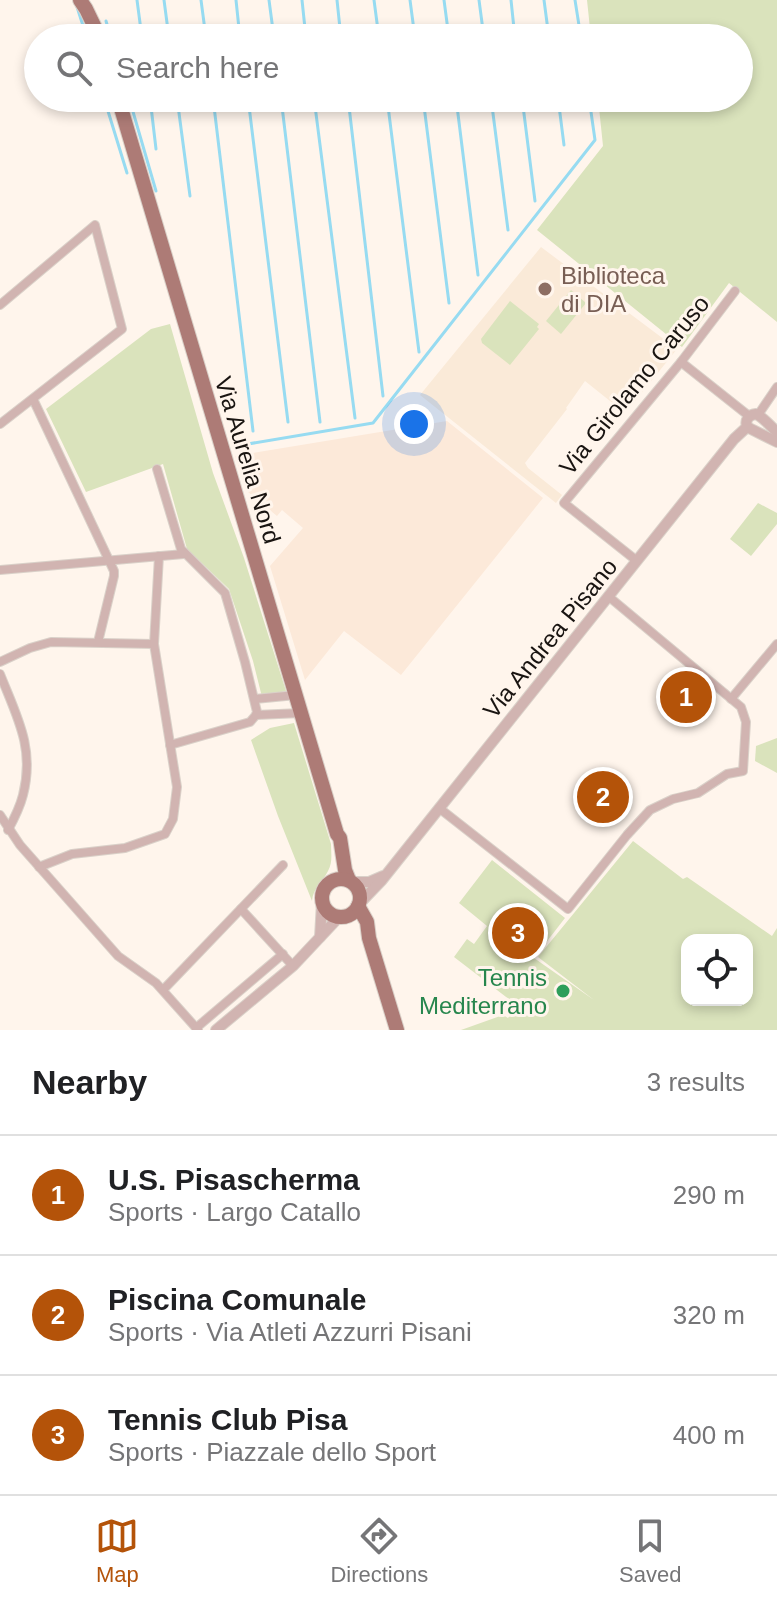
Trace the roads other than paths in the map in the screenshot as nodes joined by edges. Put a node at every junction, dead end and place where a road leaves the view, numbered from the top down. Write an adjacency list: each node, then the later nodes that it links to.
1 (80, 0): 3 (main road)
2 (90, 0): 4 (main road)
3 (93, 24)
4 (98, 24)
5 (122, 112): 26 (main road, Via Aurelia Nord)
6 (735, 291): 8 (street, Via Girolamo Caruso)
7 (0, 305): 10 (street)
8 (681, 362): 11 (street); 18 (street, Via Girolamo Caruso)
9 (777, 387): 11 (street)
10 (33, 399): 12 (street); 17 (street)
11 (755, 422): 13 (street); 18 (street, Via Andrea Pisano)
12 (0, 424)
13 (776, 440)
14 (157, 469): 15 (street)
15 (184, 554): 16 (street); 27 (street)
16 (159, 556): 17 (street); 22 (street)
17 (110, 560): 19 (street); 21 (street)
18 (637, 561): 20 (street, Via Andrea Pisano)
19 (0, 570)
20 (608, 596): 28 (street); 32 (street, Via Andrea Pisano)
21 (98, 642): 22 (street); 24 (street)
22 (154, 644): 31 (street)
23 (777, 644): 28 (street)
24 (0, 662)
25 (0, 674): 34 (street)
26 (296, 695): 27 (street); 29 (main road, Via Aurelia Nord)
27 (255, 699): 30 (street)
28 (731, 699): 32 (street)
29 (301, 713): 30 (street); 35 (main road, Via Aurelia Nord)
30 (256, 715): 31 (street)
31 (170, 745): 37 (street)
32 (439, 808): 38 (street, Via Andrea Pisano)
33 (0, 815): 34 (street)
34 (8, 830): 37 (street)
35 (337, 834): 39 (main road); 40 (main road, Via Aurelia Nord)
36 (283, 865): 43 (street)
37 (39, 867): 49 (street)
38 (384, 875): 40 (street); 42 (street, Via Andrea Pisano)
39 (332, 880): 40 (main road); 41 (main road)
40 (351, 881): 42 (main road)
41 (322, 902): 44 (main road); 45 (street)
42 (359, 905): 44 (main road); 46 (main road)
43 (241, 909): 47 (street); 49 (street)
44 (342, 917): 45 (street); 46 (main road)
45 (320, 937): 48 (street)
46 (369, 938): 54 (main road)
47 (283, 954): 48 (street); 50 (street)
48 (293, 966): 51 (street)
49 (163, 990): 52 (street)
50 (237, 992): 51 (street); 52 (street)
51 (247, 1004): 53 (street)
52 (197, 1029)
53 (216, 1030)
54 (397, 1030)

